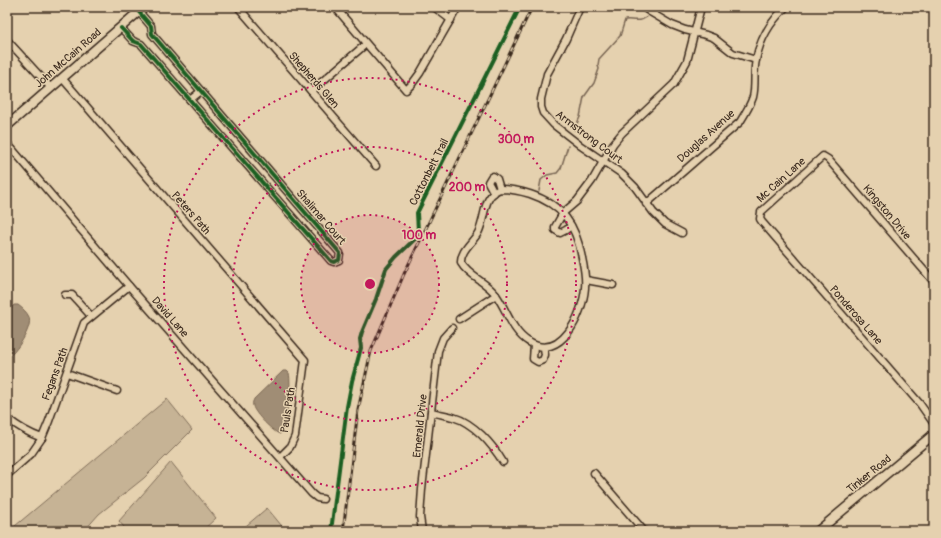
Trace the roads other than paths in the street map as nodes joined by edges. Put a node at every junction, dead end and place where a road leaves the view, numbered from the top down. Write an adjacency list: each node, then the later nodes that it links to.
1 (238, 7): 19 (street, Shepherds Glen)
2 (335, 7): 14 (street)
3 (434, 7): 10 (street)
4 (458, 7): 10 (street)
5 (580, 7): 26 (street, Armstrong Court)
6 (643, 7): 12 (street)
7 (702, 7): 12 (street)
8 (786, 7): 15 (street, Douglas Avenue)
9 (142, 9): 11 (main road, John McCain Road); 18 (street, Shalimar Court)
10 (451, 20): 14 (street)
11 (121, 28): 16 (main road, John McCain Road); 20 (street, Shalimar Court)
12 (695, 32): 15 (street); 26 (street)
13 (7, 40): 17 (street)
14 (366, 44): 19 (street)
15 (756, 60): 31 (street, Douglas Avenue)
16 (62, 78): 17 (main road, John McCain Road); 48 (street, Peters Path)
17 (51, 88): 21 (main road, John McCain Road)
18 (201, 91): 20 (street); 23 (street, Shalimar Court)
19 (311, 91): 27 (street, Shepherds Glen)
20 (190, 100): 24 (street, Shalimar Court)
21 (7, 126)
22 (7, 142): 40 (street, David Lane)
23 (246, 143): 24 (street); 30 (street, Shalimar Court)
24 (236, 153): 32 (street, Shalimar Court)
25 (823, 156): 34 (street, Mc Cain Lane); 38 (street, Kingston Drive)
26 (602, 162): 31 (street, Armstrong Court); 33 (street)
27 (376, 166)
28 (500, 189): 29 (street); 29 (street); 33 (street)
29 (494, 193): 42 (street)
30 (294, 199): 32 (street, Shalimar Court); 32 (street, Shalimar Court)
31 (646, 204): 36 (street, Armstrong Court)
32 (284, 208)
33 (563, 213): 35 (street); 35 (street)
34 (762, 222): 53 (street, Ponderosa Lane)
35 (571, 226): 37 (street)
36 (682, 233)
37 (586, 280): 39 (street); 47 (street)
38 (934, 282)
39 (613, 285)
40 (129, 286): 43 (street, Fegans Path); 56 (street, David Lane)
41 (65, 295): 43 (street)
42 (496, 295): 44 (street); 46 (street)
43 (92, 316): 49 (street, Fegans Path)
44 (459, 320)
45 (452, 328): 51 (street, Emerald Drive)
46 (534, 345): 47 (street); 47 (street)
47 (544, 348)
48 (305, 360): 56 (street, Pauls Path)
49 (66, 373): 50 (street); 55 (street, Fegans Path)
50 (117, 391)
51 (431, 412): 57 (street); 61 (street, Emerald Drive)
52 (7, 418): 55 (street)
53 (934, 424)
54 (934, 434): 63 (main road, Tinker Road)
55 (42, 438): 59 (street, Fegans Path)
56 (280, 457): 60 (street, David Lane)
57 (503, 462)
58 (594, 473): 62 (street)
59 (7, 475)
60 (323, 499)
61 (422, 531)
62 (644, 531)
63 (818, 531)

